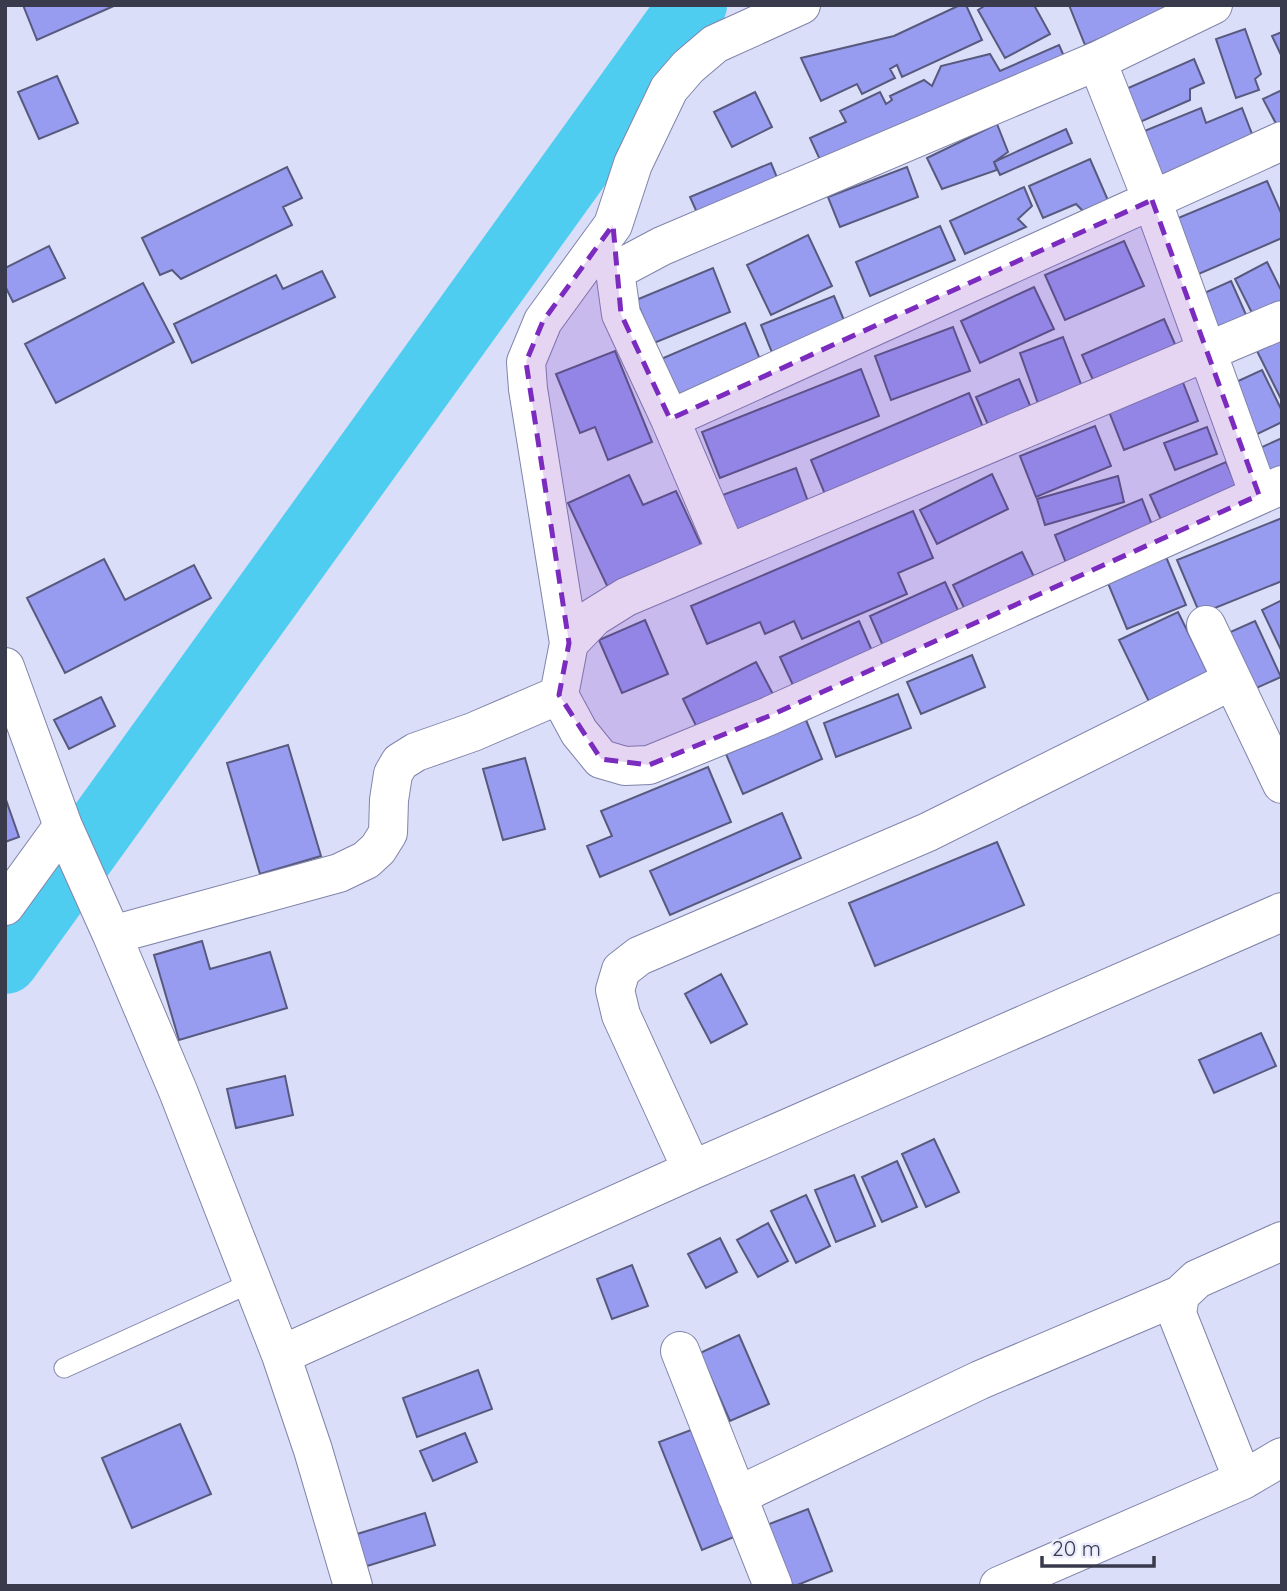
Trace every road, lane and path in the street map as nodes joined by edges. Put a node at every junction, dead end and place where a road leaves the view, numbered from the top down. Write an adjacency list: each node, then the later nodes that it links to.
1 (801, 5): 6 (street)
2 (1213, 5): 3 (street)
3 (1097, 61): 5 (street); 7 (street)
4 (1282, 141): 5 (street)
5 (1152, 200): 9 (street); 10 (street)
6 (613, 225): 7 (street); 14 (street)
7 (615, 271): 10 (street)
8 (1282, 320): 9 (street)
9 (1207, 352): 11 (street); 12 (street)
10 (670, 419): 12 (street)
11 (1270, 490): 17 (street)
12 (727, 553): 14 (street)
13 (1206, 625): 16 (street)
14 (569, 643): 17 (street)
15 (5, 667): 19 (street)
16 (1231, 681): 18 (street); 23 (street)
17 (559, 695): 22 (street)
18 (1282, 784)
19 (67, 834): 20 (street); 22 (street)
20 (5, 906)
21 (1282, 912): 23 (street)
22 (107, 923): 25 (street)
23 (692, 1170): 28 (street)
24 (1282, 1241): 26 (street)
25 (253, 1282): 28 (street); 29 (lane)
26 (1180, 1295): 31 (street); 32 (street)
27 (680, 1351): 32 (street)
28 (281, 1355): 33 (street)
29 (64, 1368)
30 (1282, 1457): 31 (street)
31 (1243, 1480): 35 (street)
32 (737, 1496): 34 (street)
33 (353, 1586)
34 (773, 1586)
35 (999, 1586)

